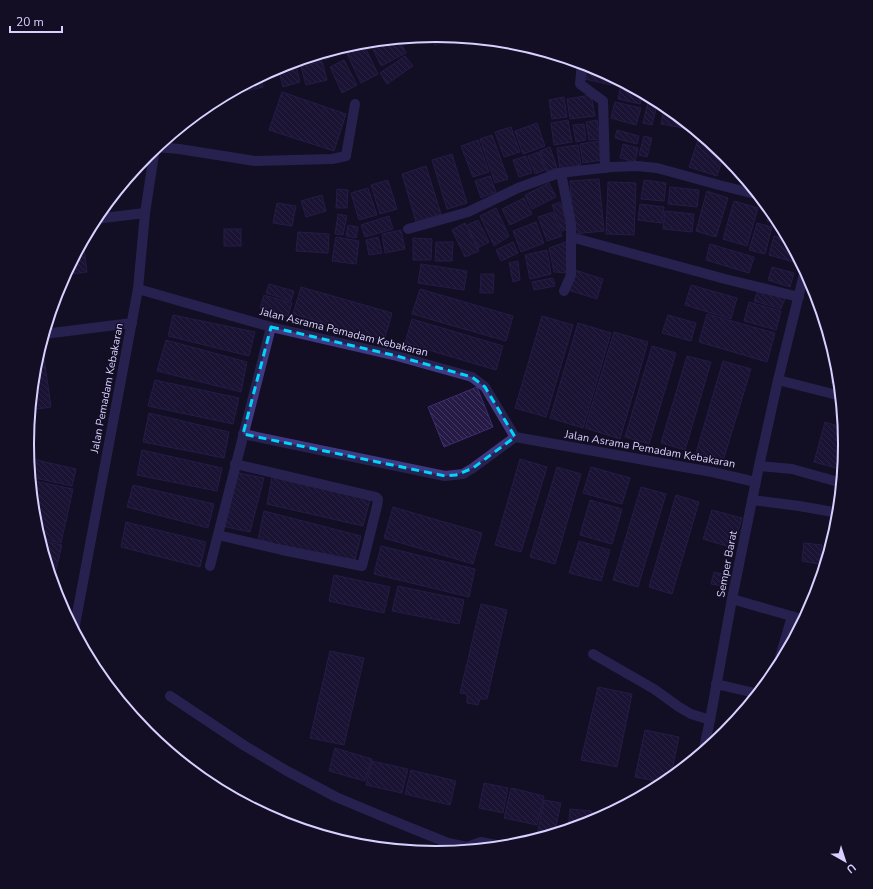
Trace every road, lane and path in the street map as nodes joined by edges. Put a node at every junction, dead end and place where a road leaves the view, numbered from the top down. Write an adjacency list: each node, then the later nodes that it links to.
1 (581, 69): 5 (street)
2 (354, 104): 3 (street)
3 (165, 148)
4 (154, 158): 8 (street, Jalan Pemadam Kebakaran)
5 (605, 168): 6 (street); 7 (street)
6 (561, 173): 10 (street); 14 (street)
7 (751, 193)
8 (145, 213): 9 (street); 13 (street, Jalan Pemadam Kebakaran)
9 (104, 218)
10 (408, 229)
11 (578, 239): 15 (street)
12 (803, 280): 15 (street, Semper Barat)
13 (138, 289): 16 (street, Jalan Pemadam Kebakaran); 17 (street, Jalan Asrama Pemadam Kebakaran)
14 (564, 291)
15 (798, 298): 19 (street, Semper Barat)
16 (132, 323): 18 (street); 34 (street, Jalan Pemadam Kebakaran)
17 (271, 327): 21 (street); 22 (street, Jalan Asrama Pemadam Kebakaran)
18 (50, 333)
19 (778, 380): 20 (street); 24 (street, Semper Barat)
20 (836, 395)
21 (243, 434): 22 (street); 23 (street)
22 (515, 437): 25 (street, Jalan Asrama Pemadam Kebakaran)
23 (235, 464): 29 (street); 29 (street)
24 (759, 466): 25 (street, Semper Barat); 26 (street)
25 (756, 482): 27 (street, Semper Barat)
26 (837, 482)
27 (752, 500): 28 (street); 31 (street, Semper Barat)
28 (833, 512)
29 (218, 535): 30 (street)
30 (210, 566)
31 (732, 599): 32 (street); 37 (street, Semper Barat)
32 (792, 616): 33 (street); 35 (street)
33 (799, 618)
34 (76, 623)
35 (782, 651)
36 (592, 654): 40 (street)
37 (716, 684): 38 (street); 40 (street, Semper Barat)
38 (754, 693)
39 (170, 696): 44 (street)
40 (710, 720): 41 (street, Semper Barat)
41 (705, 744)
42 (490, 844): 43 (street)
43 (474, 845)
44 (458, 846)

